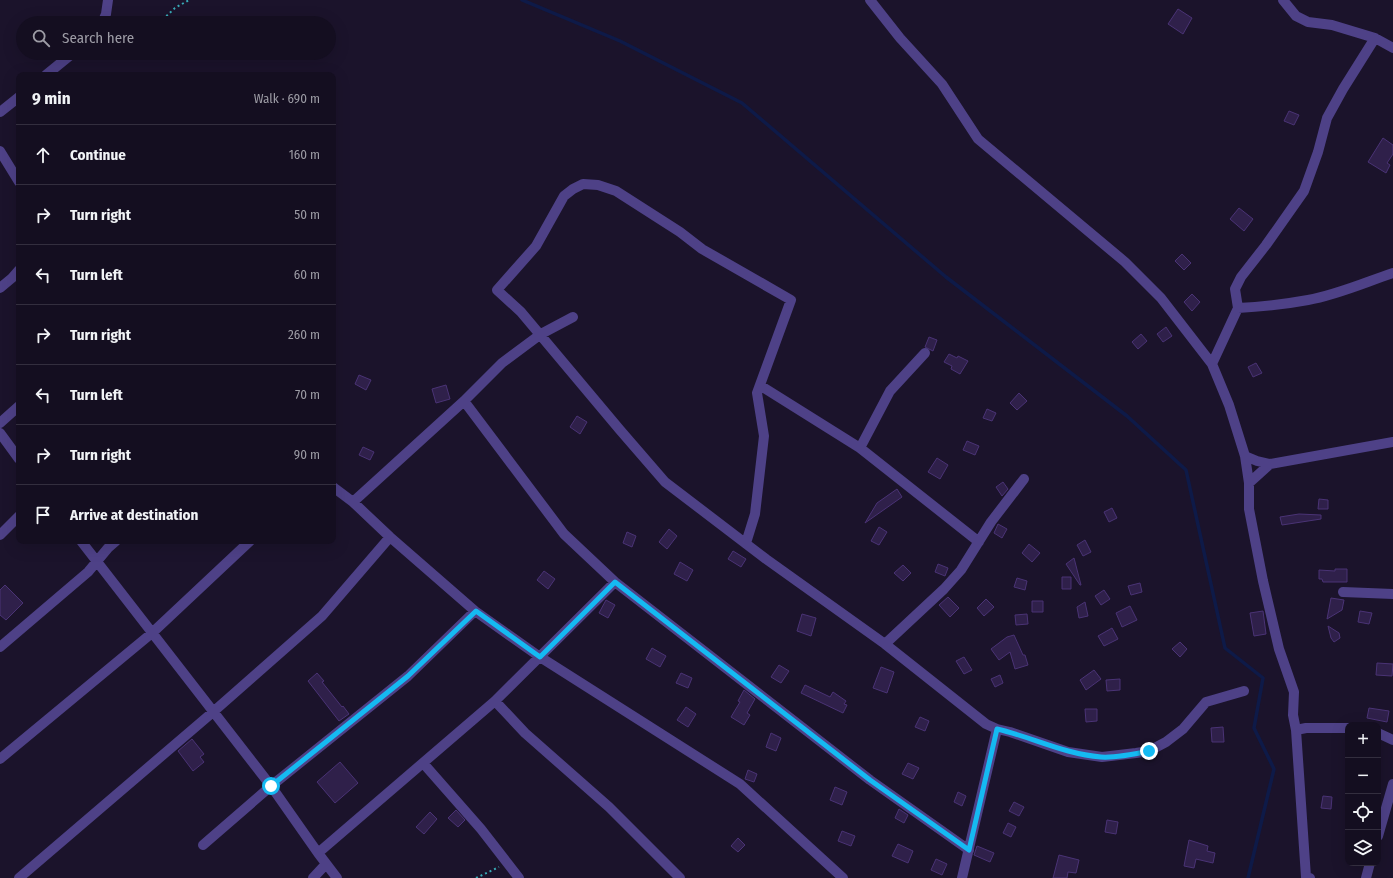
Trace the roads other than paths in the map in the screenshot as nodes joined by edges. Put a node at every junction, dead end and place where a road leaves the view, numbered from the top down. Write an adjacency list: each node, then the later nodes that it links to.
1 (108, 0): 4 (street)
2 (870, 0): 20 (street)
3 (1284, 0): 5 (street)
4 (105, 16)
5 (1375, 38): 6 (street); 16 (street)
6 (1393, 48)
7 (64, 60): 8 (street)
8 (50, 72)
9 (16, 99): 10 (street)
10 (0, 112)
11 (0, 151): 12 (street)
12 (16, 177)
13 (16, 273): 15 (street)
14 (1393, 273): 16 (street)
15 (0, 288)
16 (1238, 308): 20 (street)
17 (573, 317): 18 (street)
18 (540, 334): 21 (street); 22 (street); 39 (street)
19 (925, 353): 27 (street)
20 (1212, 364): 29 (street)
21 (761, 386): 27 (street); 39 (street)
22 (464, 401): 34 (street); 44 (street)
23 (16, 409): 24 (street)
24 (0, 423)
25 (0, 433): 28 (street)
26 (1393, 442): 30 (street)
27 (860, 448): 38 (street)
28 (16, 455)
29 (1245, 456): 30 (street); 32 (street)
30 (1270, 464): 32 (street)
31 (1024, 479): 38 (street)
32 (1249, 483): 57 (street)
33 (336, 489): 34 (street)
34 (353, 502): 37 (street)
35 (16, 519): 36 (street)
36 (0, 535)
37 (390, 537): 47 (street); 54 (street)
38 (979, 542): 49 (street)
39 (746, 543): 49 (street)
40 (83, 544): 43 (street)
41 (113, 544): 43 (street)
42 (247, 544): 48 (street)
43 (97, 562): 48 (street); 50 (street)
44 (615, 582): 51 (street); 66 (street)
45 (1343, 592): 46 (street)
46 (1393, 594)
47 (476, 611): 51 (street); 63 (street)
48 (152, 633): 54 (street); 60 (street)
49 (885, 644): 56 (street)
50 (0, 647)
51 (540, 657): 53 (street); 75 (street)
52 (1244, 691): 56 (street)
53 (495, 701): 61 (street); 74 (street)
54 (214, 712): 63 (street); 70 (street)
55 (1345, 728): 57 (street)
56 (997, 729): 66 (street)
57 (1296, 730): 77 (street)
58 (1381, 734): 59 (street)
59 (1393, 740)
60 (0, 759)
61 (423, 763): 67 (street); 73 (street)
62 (1393, 784): 64 (street)
63 (271, 786): 65 (street); 67 (street)
64 (1380, 830)
65 (203, 846)
66 (969, 850): 76 (street)
67 (318, 853): 68 (street)
68 (326, 864): 71 (street); 72 (street)
69 (1369, 866): 78 (street)
70 (19, 878)
71 (313, 878)
72 (337, 878)
73 (518, 878)
74 (680, 878)
75 (843, 878)
76 (962, 878)
77 (1307, 878)
78 (1366, 878)

